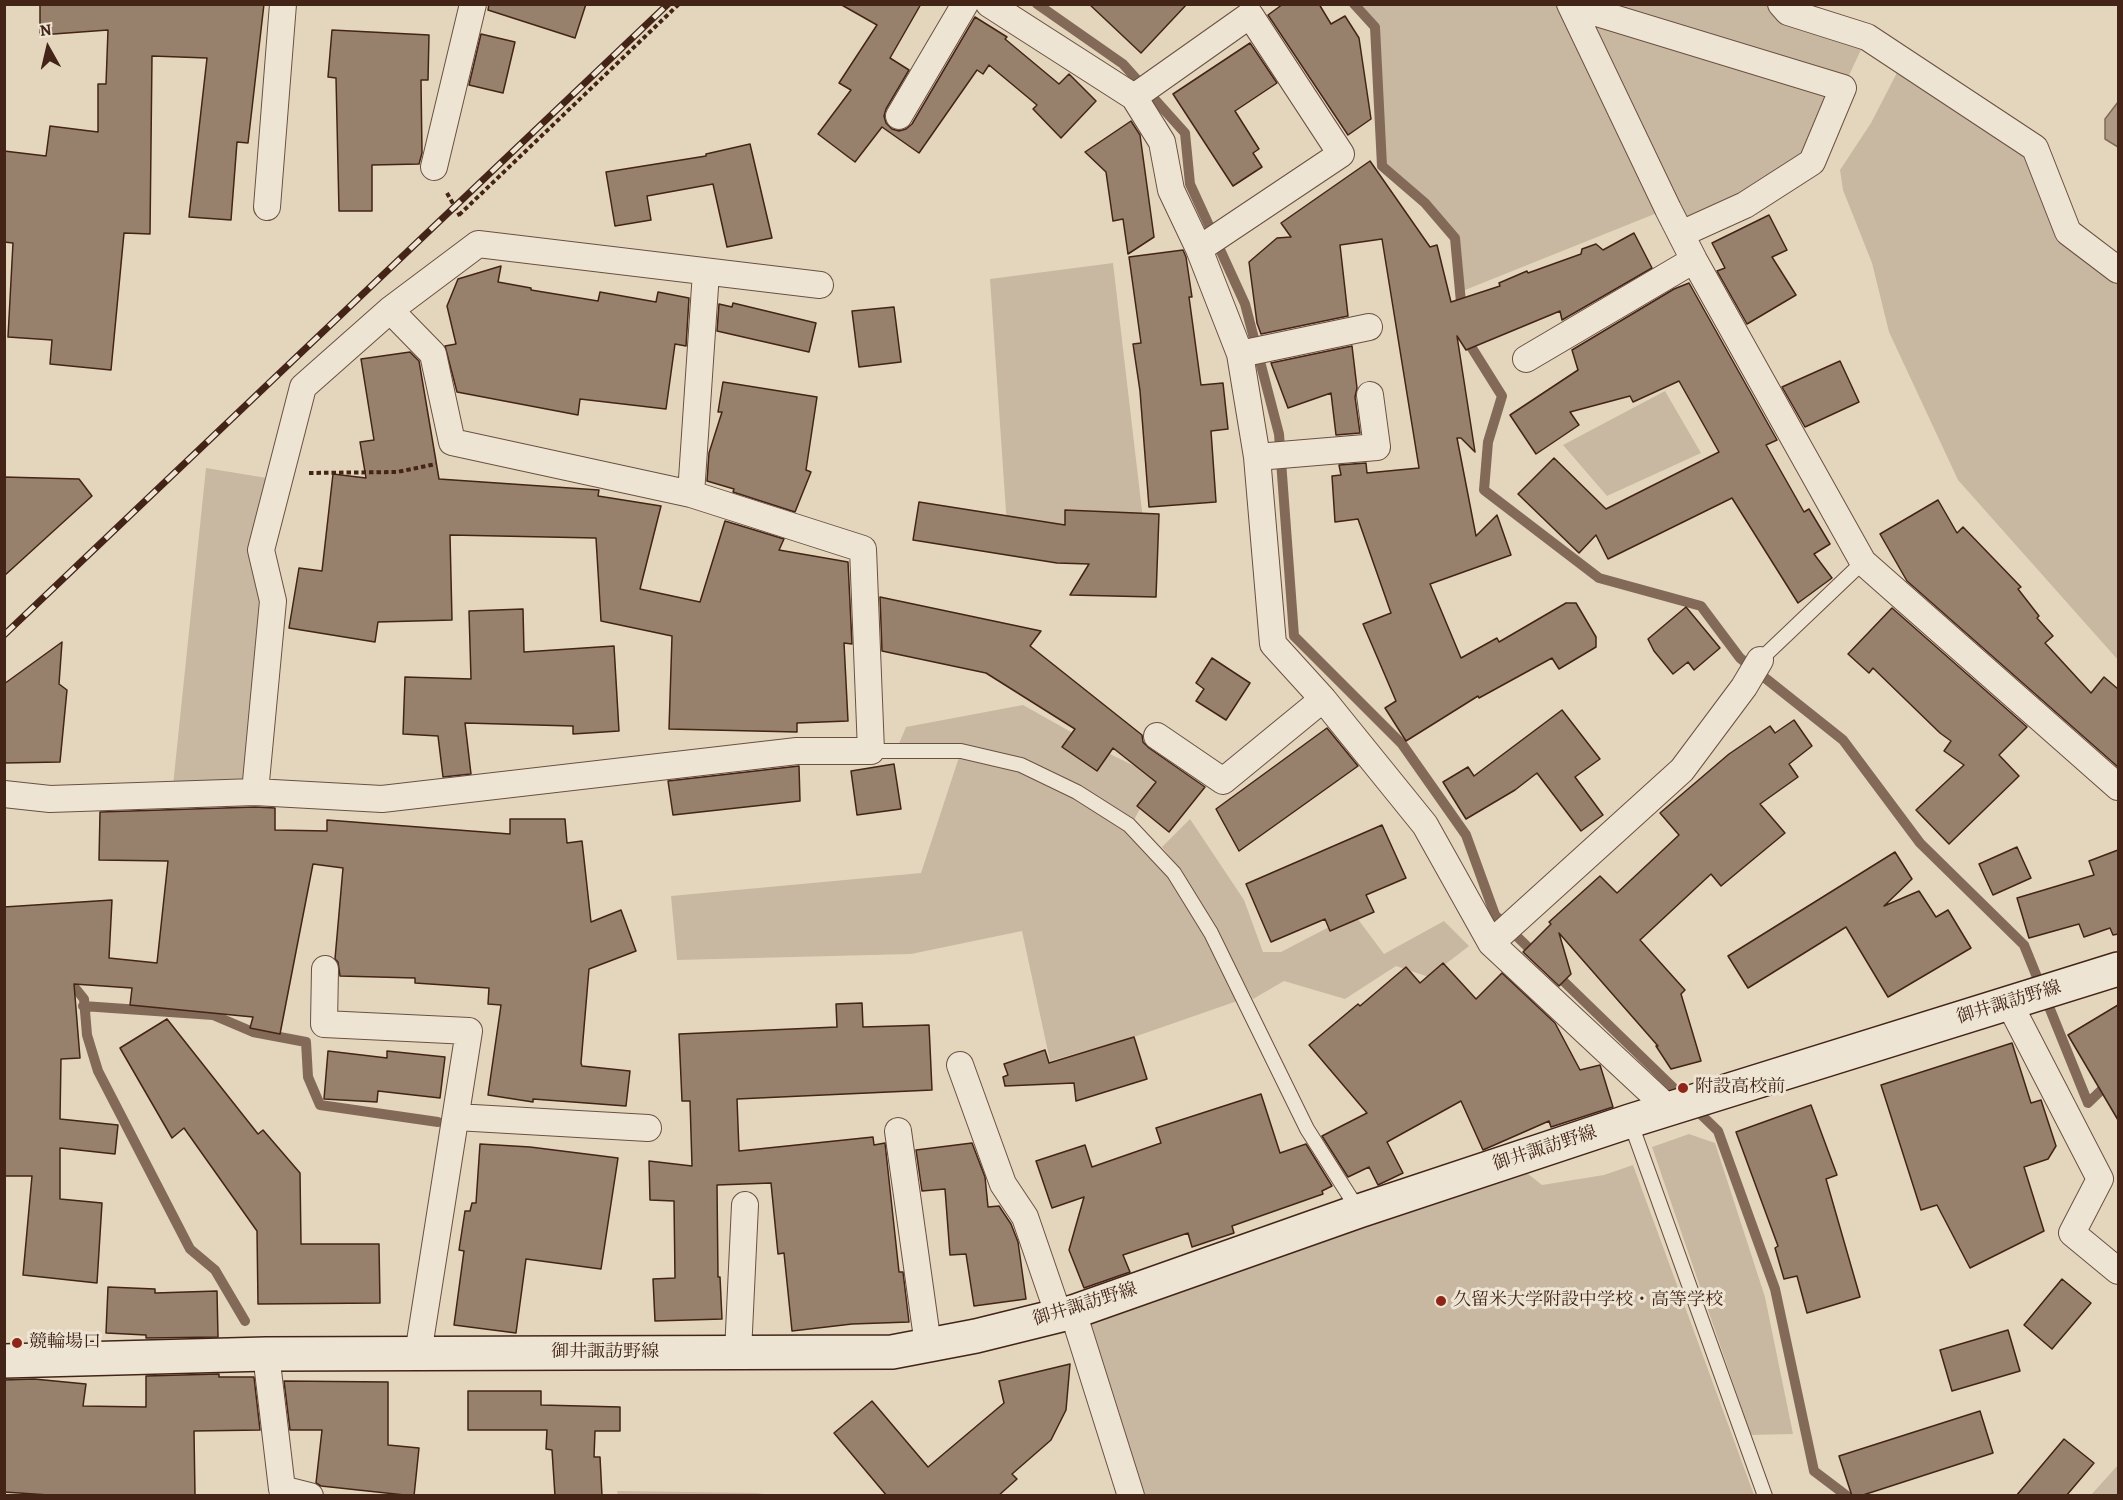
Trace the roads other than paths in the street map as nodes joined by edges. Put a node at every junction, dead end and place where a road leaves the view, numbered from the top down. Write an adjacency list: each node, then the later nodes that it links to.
1 (283, 4): 10 (street)
2 (473, 4): 9 (street)
3 (965, 4): 8 (street)
4 (989, 4): 7 (street)
5 (1781, 4): 14 (street)
6 (1571, 5): 11 (street); 11 (street)
7 (1134, 97): 12 (street); 12 (street)
8 (899, 116)
9 (434, 167)
10 (267, 207)
11 (1681, 234): 13 (street)
12 (1199, 249): 19 (street)
13 (1694, 260): 20 (street); 24 (street)
14 (2118, 270)
15 (706, 272): 16 (street); 17 (street); 23 (street)
16 (820, 285)
17 (390, 310): 23 (street); 30 (street)
18 (1369, 327): 19 (street)
19 (1240, 354): 22 (street)
20 (1526, 359)
21 (1370, 394): 22 (street)
22 (1257, 457): 26 (street)
23 (691, 494): 28 (street)
24 (1863, 562): 25 (lane); 29 (street)
25 (1760, 660): 32 (street)
26 (1323, 699): 27 (street); 32 (street)
27 (1157, 736)
28 (871, 751): 30 (street); 43 (lane)
29 (2118, 787)
30 (255, 792): 31 (street)
31 (4, 794)
32 (1491, 943): 37 (street)
33 (325, 969): 38 (street)
34 (2118, 969): 35 (main road, 御井諏訪野線)
35 (2009, 1003): 37 (main road, 御井諏訪野線); 44 (street)
36 (960, 1065): 45 (street)
37 (1670, 1110): 39 (main road, 御井諏訪野線)
38 (456, 1117): 40 (street); 49 (street)
39 (1630, 1121): 43 (main road, 御井諏訪野線); 53 (lane)
40 (648, 1128)
41 (898, 1131): 46 (street)
42 (745, 1205): 47 (street)
43 (1359, 1211): 45 (main road, 御井諏訪野線)
44 (2118, 1271)
45 (1066, 1314): 46 (main road, 御井諏訪野線); 52 (street)
46 (928, 1345): 47 (main road, 御井諏訪野線)
47 (738, 1352): 49 (main road, 御井諏訪野線)
48 (266, 1354): 49 (main road, 御井諏訪野線); 50 (main road, 御井諏訪野線); 51 (street)
49 (418, 1354)
50 (4, 1361)
51 (310, 1496)
52 (1131, 1496)
53 (1765, 1496)

